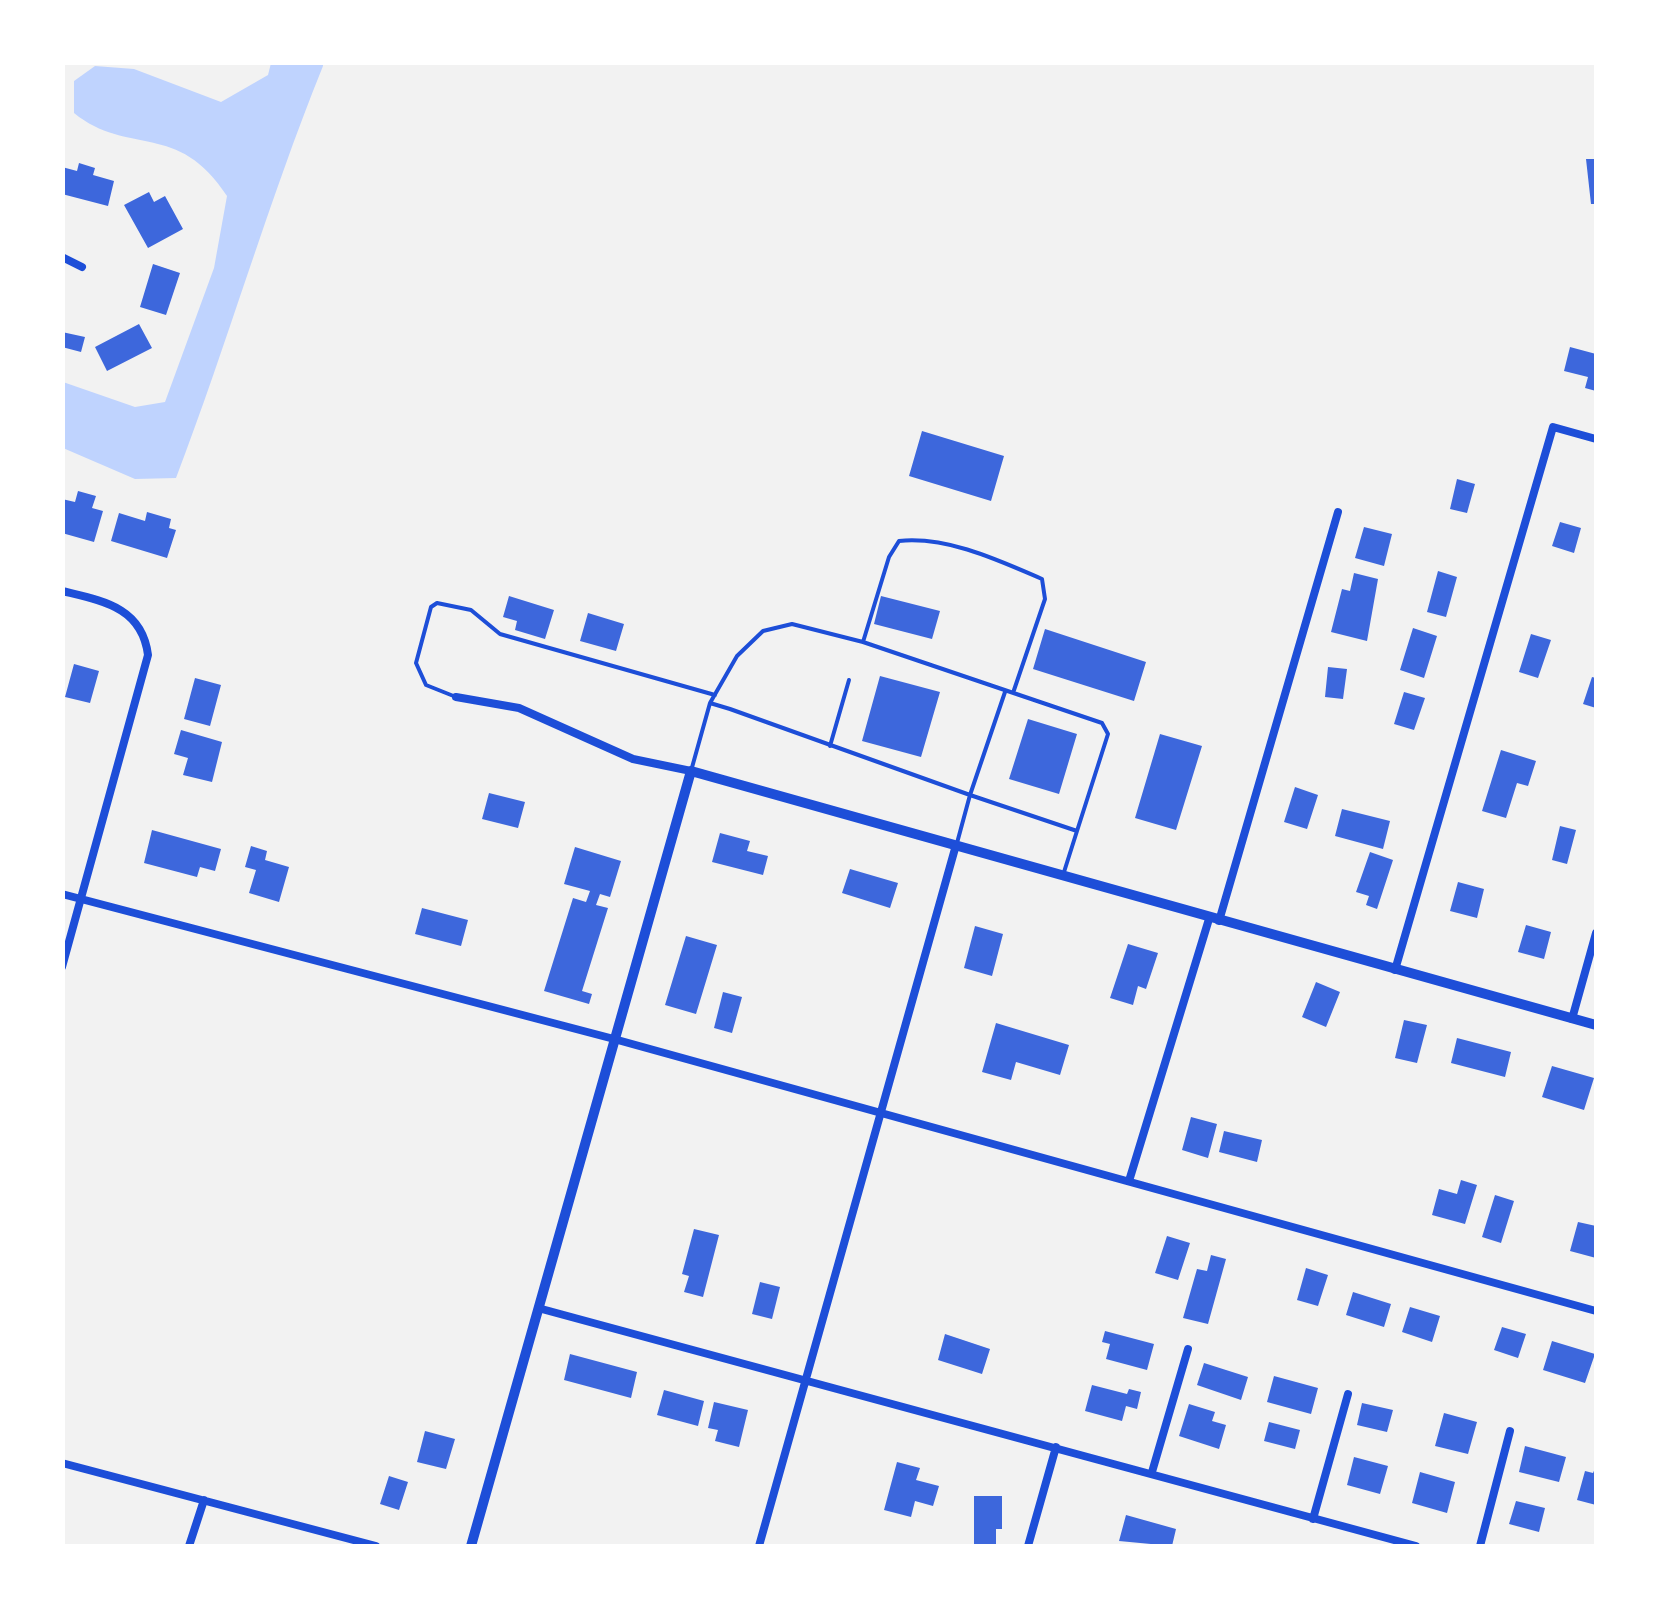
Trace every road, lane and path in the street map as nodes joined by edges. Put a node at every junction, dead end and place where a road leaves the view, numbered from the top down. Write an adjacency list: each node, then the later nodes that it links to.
1 (62, 256): 2 (street)
2 (82, 266)
3 (1596, 439): 24 (street)
4 (1338, 512): 21 (street)
5 (62, 591): 20 (street)
6 (863, 642): 8 (lane); 9 (lane); 10 (lane)
7 (848, 680): 13 (lane)
8 (1006, 690): 9 (lane); 15 (lane)
9 (1013, 693): 16 (lane)
10 (714, 695): 11 (lane); 12 (lane)
11 (456, 697): 14 (street)
12 (710, 703): 13 (lane); 14 (lane)
13 (830, 746): 15 (lane)
14 (692, 771): 17 (street); 27 (street)
15 (970, 795): 16 (lane); 17 (lane)
16 (1077, 830): 18 (lane)
17 (956, 845): 18 (street); 28 (street)
18 (1063, 877): 21 (street)
19 (62, 894): 20 (street)
20 (81, 899): 23 (street); 27 (street)
21 (1214, 920): 24 (street); 29 (street)
22 (1596, 933): 25 (street)
23 (62, 968)
24 (1395, 970): 25 (street)
25 (1572, 1018): 26 (street)
26 (1596, 1025)
27 (614, 1039): 28 (street); 30 (street)
28 (880, 1114): 29 (street); 33 (street)
29 (1129, 1181): 31 (street)
30 (538, 1308): 33 (street); 43 (street)
31 (1596, 1310)
32 (1188, 1349): 38 (street)
33 (804, 1381): 36 (street); 44 (street)
34 (1348, 1394): 40 (street)
35 (1510, 1432): 47 (street)
36 (1056, 1446): 38 (street); 45 (street)
37 (62, 1462): 39 (street)
38 (1152, 1472): 40 (street)
39 (204, 1500): 41 (street); 42 (street)
40 (1313, 1519): 46 (street)
41 (189, 1546)
42 (376, 1546)
43 (471, 1546)
44 (759, 1546)
45 (1028, 1546)
46 (1416, 1546)
47 (1480, 1546)

